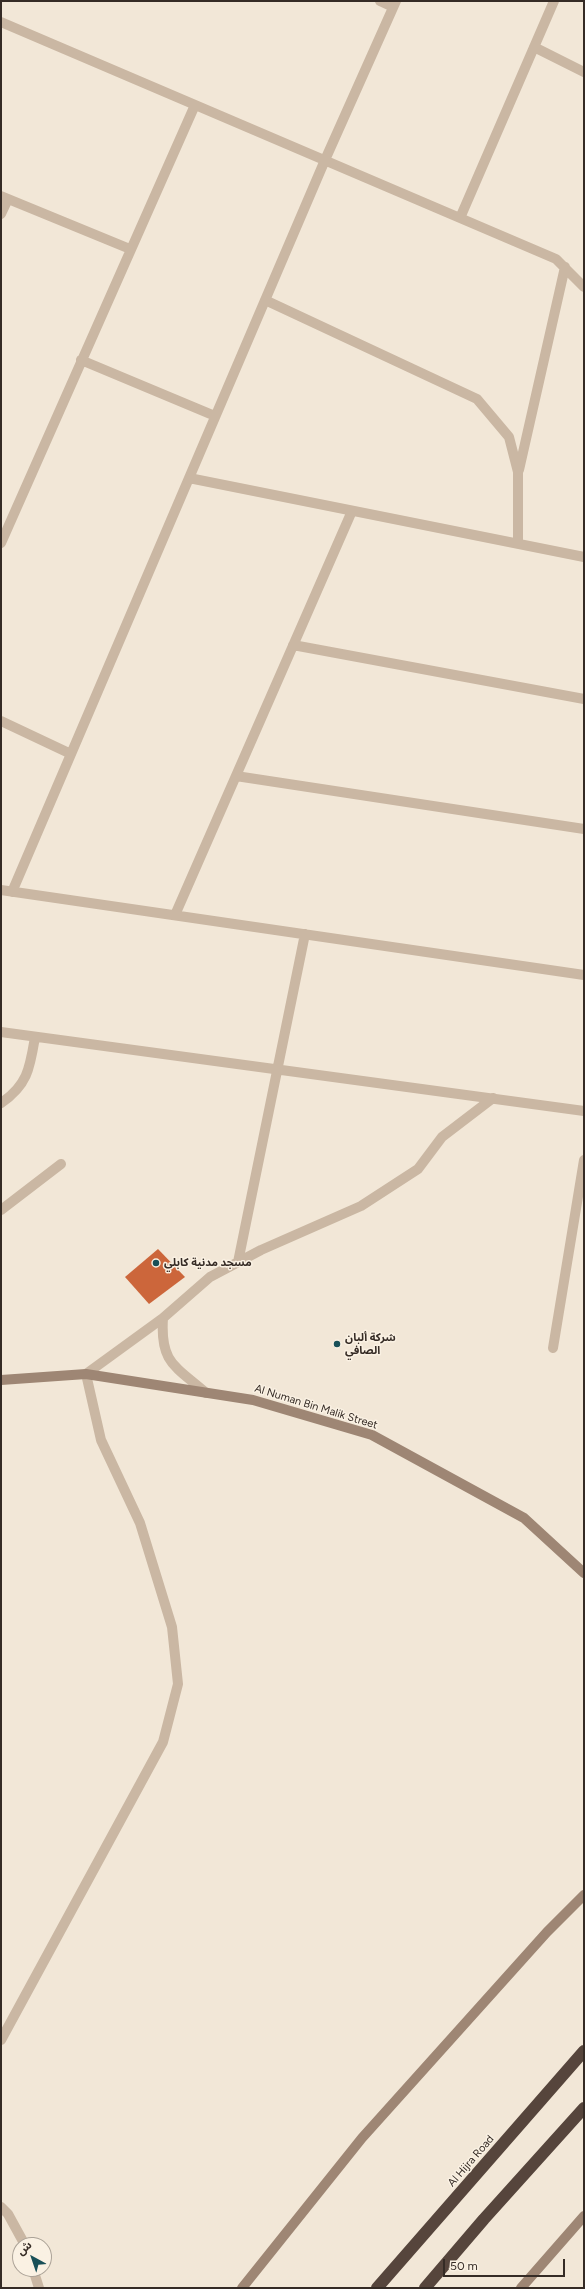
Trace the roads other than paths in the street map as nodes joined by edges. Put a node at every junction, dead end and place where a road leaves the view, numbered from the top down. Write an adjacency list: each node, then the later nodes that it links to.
1 (380, 1): 3 (street)
2 (554, 1): 5 (street)
3 (395, 4): 8 (street)
4 (1, 22): 7 (street)
5 (534, 47): 6 (street); 11 (street)
6 (584, 72)
7 (195, 106): 8 (street); 12 (street)
8 (325, 160): 11 (street); 15 (street)
9 (5, 198): 10 (street); 12 (street)
10 (1, 214)
11 (460, 218): 13 (street)
12 (130, 249): 16 (street)
13 (564, 267): 14 (street); 18 (street)
14 (584, 287)
15 (265, 300): 17 (street); 18 (street)
16 (81, 360): 17 (street); 21 (street)
17 (215, 416): 19 (street)
18 (518, 472): 22 (street)
19 (189, 478): 20 (street); 27 (street)
20 (352, 511): 22 (street); 24 (street)
21 (1, 543)
22 (518, 544): 23 (street)
23 (584, 557)
24 (293, 645): 25 (street); 28 (street)
25 (584, 699)
26 (1, 722): 27 (street)
27 (71, 754): 31 (street)
28 (236, 776): 29 (street); 32 (street)
29 (584, 829)
30 (1, 890): 31 (street)
31 (12, 892): 32 (street)
32 (175, 915): 33 (street)
33 (305, 934): 34 (street); 37 (street)
34 (584, 975)
35 (1, 1032): 36 (street)
36 (36, 1037): 37 (street); 39 (street)
37 (278, 1069): 38 (street); 44 (street)
38 (493, 1098): 40 (street); 44 (street)
39 (1, 1103)
40 (584, 1111)
41 (584, 1160): 46 (street)
42 (61, 1164): 43 (street)
43 (1, 1210)
44 (238, 1262): 45 (street)
45 (163, 1318): 47 (street); 49 (street)
46 (553, 1348)
47 (86, 1374): 48 (main road, Al Numan Bin Malik Street); 49 (main road, Al Numan Bin Malik Street); 52 (street)
48 (1, 1380)
49 (206, 1393): 50 (main road, Al Numan Bin Malik Street)
50 (584, 1574)
51 (584, 1895): 60 (main road)
52 (1, 2040)
53 (584, 2051): 61 (highway, Al Hijra Road)
54 (584, 2108): 62 (highway)
55 (1, 2207): 57 (street)
56 (584, 2217): 63 (main road)
57 (21, 2237)
58 (36, 2277): 59 (street)
59 (39, 2288)
60 (242, 2288)
61 (378, 2288)
62 (425, 2288)
63 (521, 2288)

